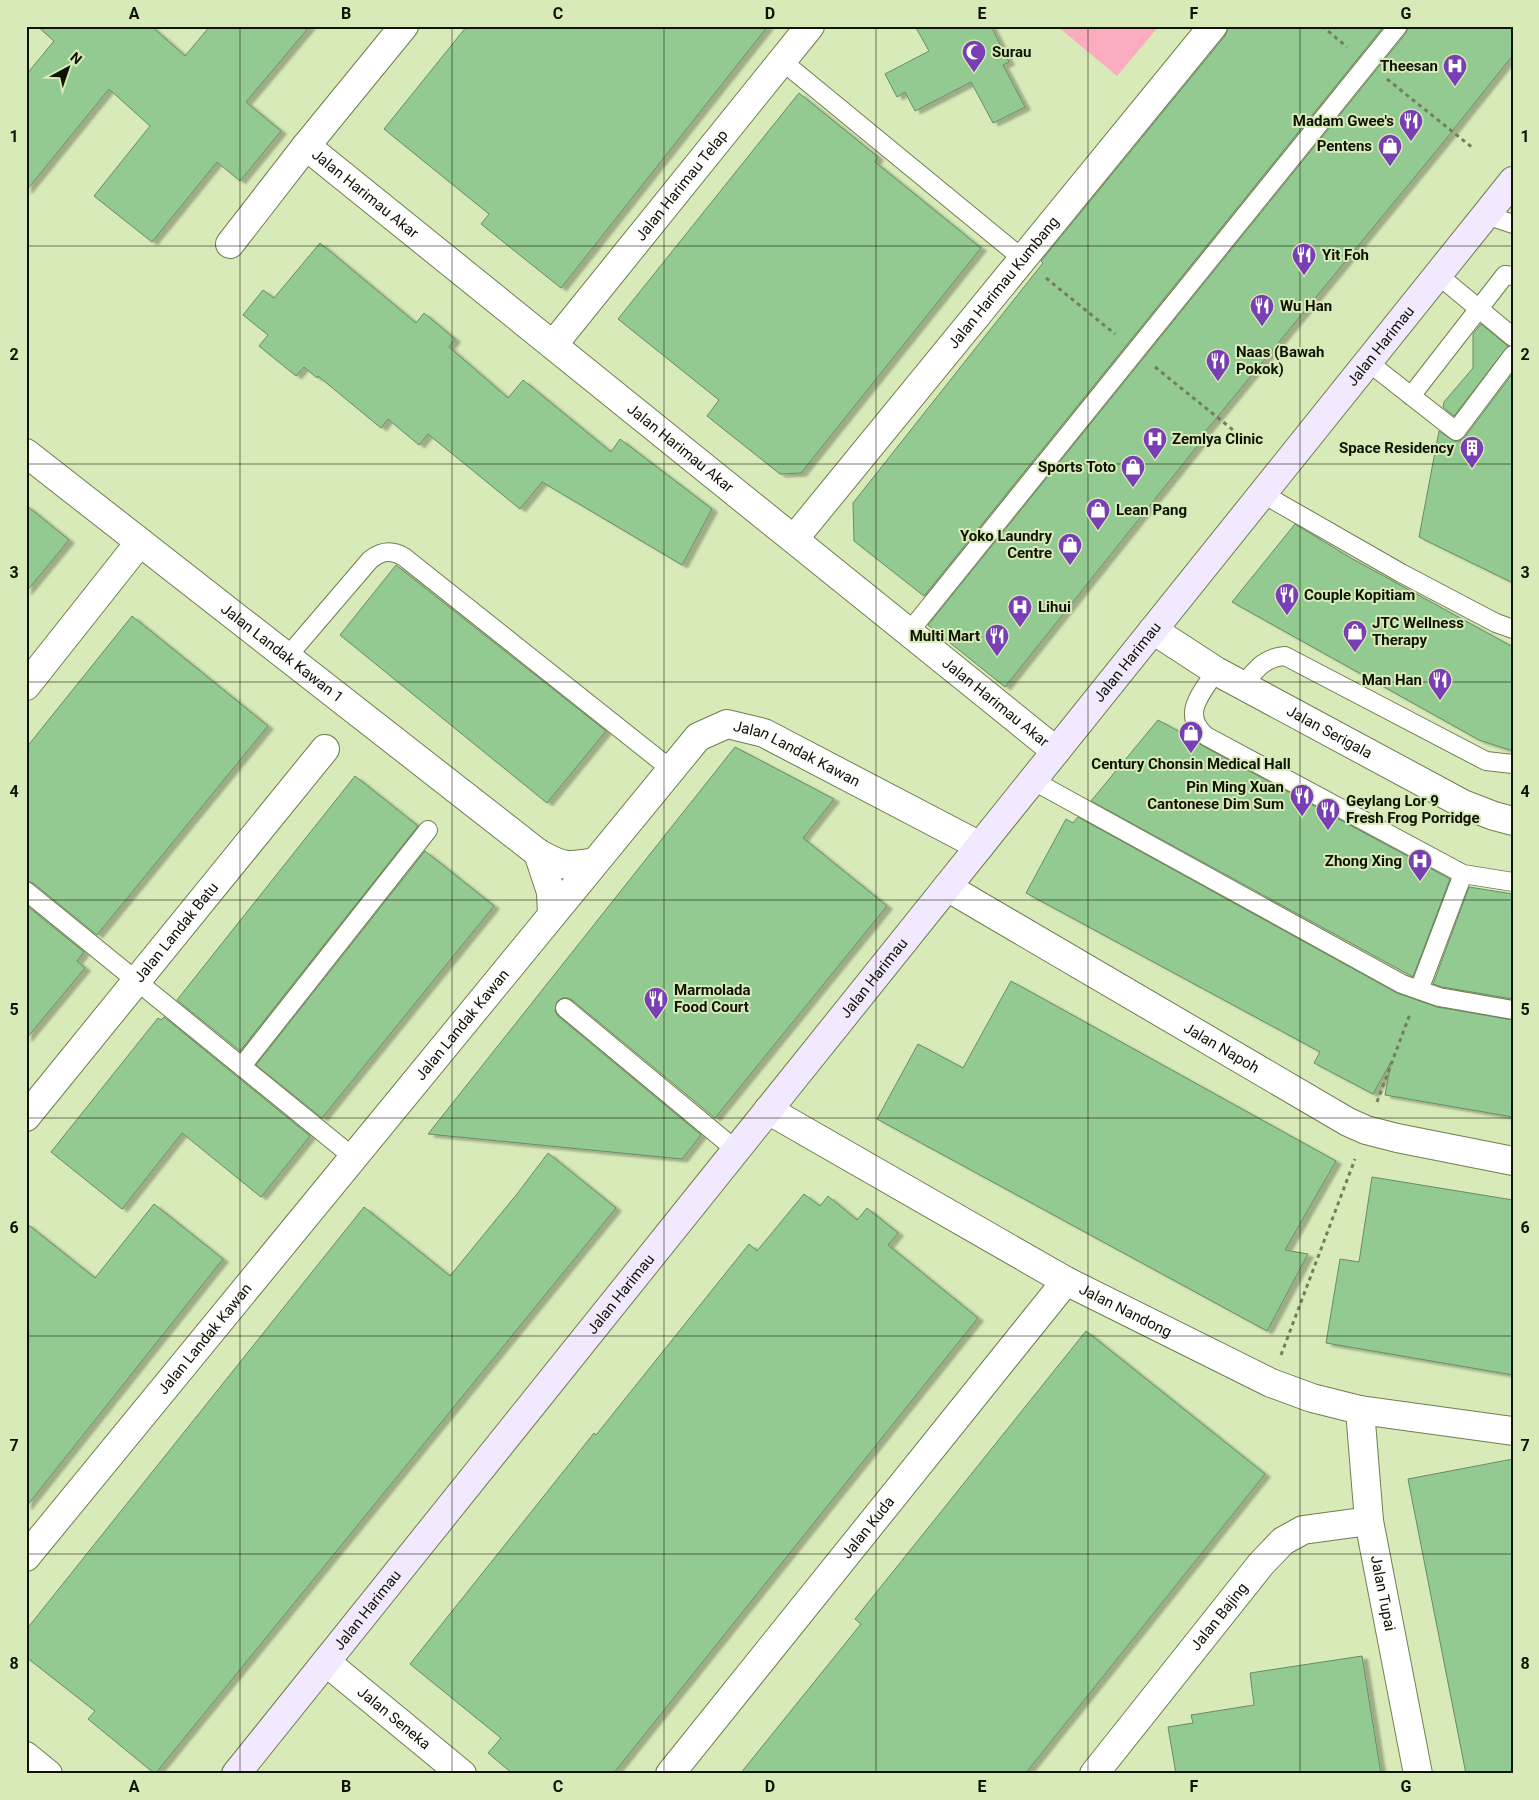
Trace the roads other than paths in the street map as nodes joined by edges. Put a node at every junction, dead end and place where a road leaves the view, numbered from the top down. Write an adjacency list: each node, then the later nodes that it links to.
1 (404, 26): 6 (street)
2 (810, 26): 5 (street, Jalan Harimau Telap)
3 (1213, 26): 11 (street, Jalan Harimau Kumbang)
4 (1398, 26): 26 (lane)
5 (782, 61): 11 (lane); 16 (street, Jalan Harimau Telap)
6 (306, 146): 10 (street); 16 (street, Jalan Harimau Akar)
7 (1513, 182): 8 (street, Jalan Harimau)
8 (1486, 215): 9 (lane); 12 (street, Jalan Harimau)
9 (1513, 224)
10 (230, 244)
11 (1023, 259): 22 (street, Jalan Harimau Kumbang)
12 (1438, 275): 14 (lane); 18 (street, Jalan Harimau)
13 (1513, 276): 14 (lane)
14 (1479, 310): 15 (lane); 19 (lane)
15 (1513, 337)
16 (552, 345): 22 (street, Jalan Harimau Akar)
17 (1513, 355): 19 (lane)
18 (1368, 362): 19 (lane); 21 (street, Jalan Harimau)
19 (1412, 396)
20 (26, 452): 23 (street, Jalan Landak Kawan 1)
21 (1263, 494): 24 (lane); 25 (street, Jalan Harimau)
22 (794, 539): 26 (street, Jalan Harimau Akar)
23 (140, 542): 27 (street, Jalan Landak Kawan 1); 30 (street)
24 (1513, 629)
25 (1153, 630): 28 (street, Jalan Serigala); 32 (street, Jalan Harimau)
26 (909, 632): 32 (street, Jalan Harimau Akar)
27 (287, 657): 34 (lane); 39 (street, Jalan Landak Kawan 1)
28 (1216, 671): 29 (street, Jalan Serigala); 41 (lane)
29 (1243, 685): 33 (lane); 36 (street, Jalan Serigala)
30 (26, 686)
31 (325, 749): 46 (street, Jalan Landak Batu)
32 (1056, 751): 35 (street, Jalan Harimau)
33 (1513, 764)
34 (672, 770): 38 (street, Jalan Landak Kawan); 40 (street, Jalan Landak Kawan)
35 (1032, 780): 38 (street, Jalan Harimau); 47 (lane)
36 (1513, 821)
37 (428, 830): 50 (lane)
38 (980, 846): 43 (street, Jalan Harimau)
39 (538, 853): 40 (street, Jalan Landak Kawan 1); 45 (street)
40 (595, 862): 45 (street, Jalan Landak Kawan)
41 (1463, 874): 42 (lane); 47 (lane)
42 (1513, 882)
43 (947, 887): 51 (street, Jalan Harimau); 55 (street, Jalan Napoh)
44 (26, 891): 46 (lane)
45 (552, 914): 54 (street, Jalan Landak Kawan)
46 (137, 981): 50 (lane); 52 (street, Jalan Landak Batu)
47 (1419, 990): 49 (lane)
48 (565, 1008): 53 (lane)
49 (1513, 1010)
50 (242, 1066): 54 (lane)
51 (768, 1110): 53 (street, Jalan Harimau); 56 (street, Jalan Nandong)
52 (26, 1116)
53 (736, 1150): 61 (street, Jalan Harimau)
54 (353, 1157): 60 (street, Jalan Landak Kawan)
55 (1513, 1161)
56 (1066, 1282): 57 (street, Jalan Nandong); 67 (street, Jalan Kuda)
57 (1360, 1410): 58 (street, Jalan Nandong); 59 (street, Jalan Tupai)
58 (1513, 1432)
59 (1369, 1521): 63 (street, Jalan Bajing); 68 (street, Jalan Tupai)
60 (26, 1556)
61 (326, 1662): 65 (street, Jalan Harimau); 66 (street, Jalan Seneka)
62 (26, 1756): 64 (street)
63 (1100, 1771)
64 (48, 1774)
65 (236, 1774)
66 (462, 1774)
67 (670, 1774)
68 (1418, 1774)

